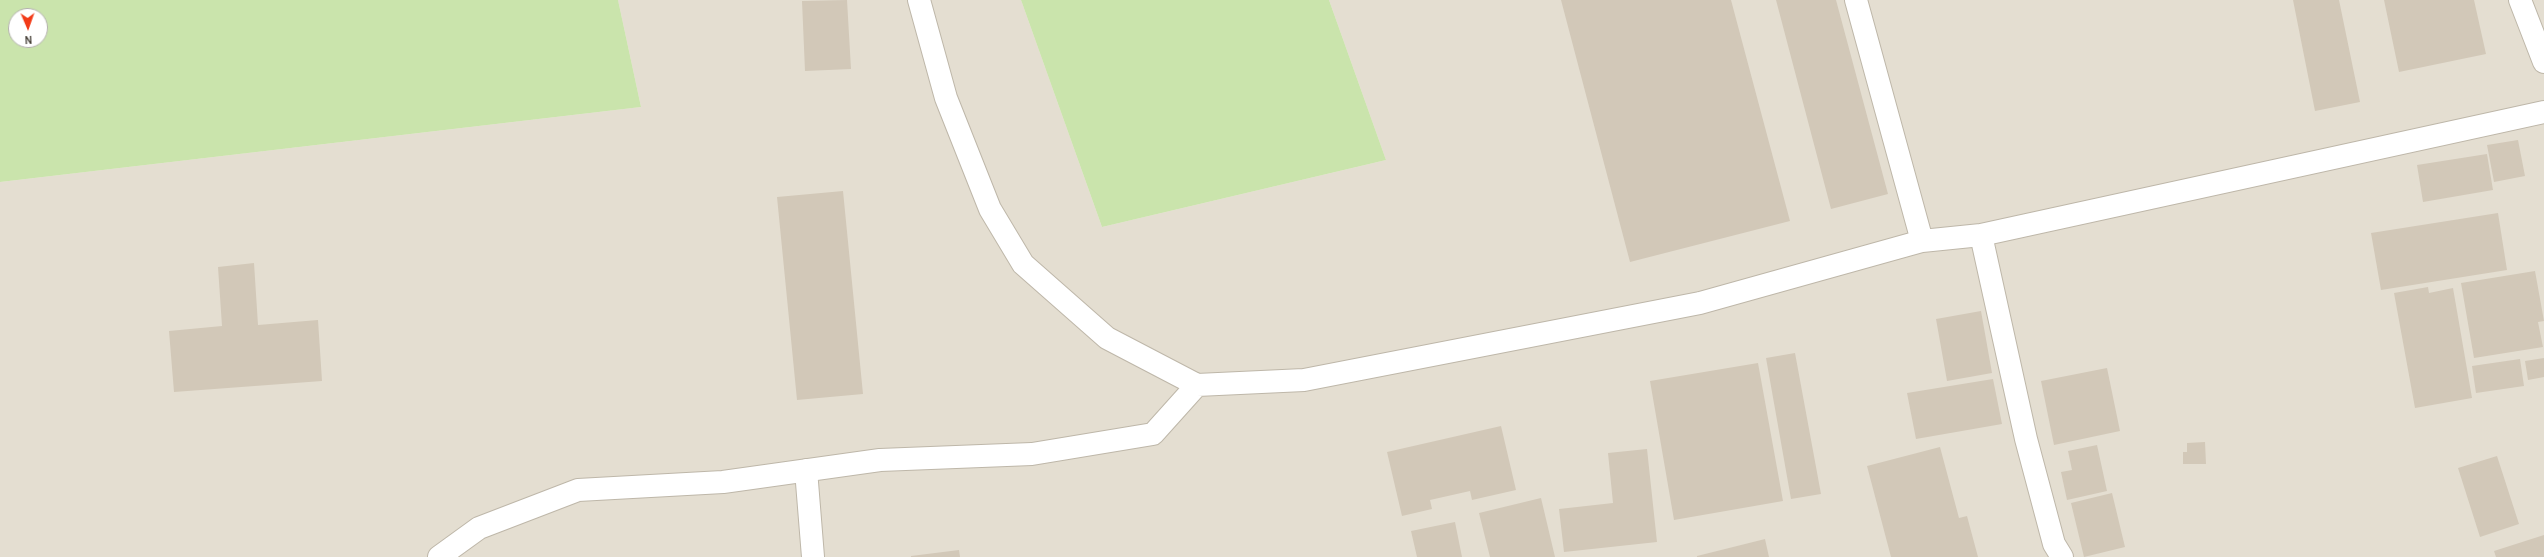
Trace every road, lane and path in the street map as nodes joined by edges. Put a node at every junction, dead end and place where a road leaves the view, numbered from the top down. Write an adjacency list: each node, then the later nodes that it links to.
1 (919, 0): 8 (street)
2 (1856, 0): 7 (street)
3 (2520, 0): 4 (street)
4 (2544, 62)
5 (2544, 112): 6 (street)
6 (1981, 235): 7 (street); 12 (street)
7 (1922, 241): 8 (street)
8 (1196, 385): 9 (street)
9 (806, 470): 10 (street); 11 (street)
10 (439, 557)
11 (813, 557)
12 (2062, 557)

